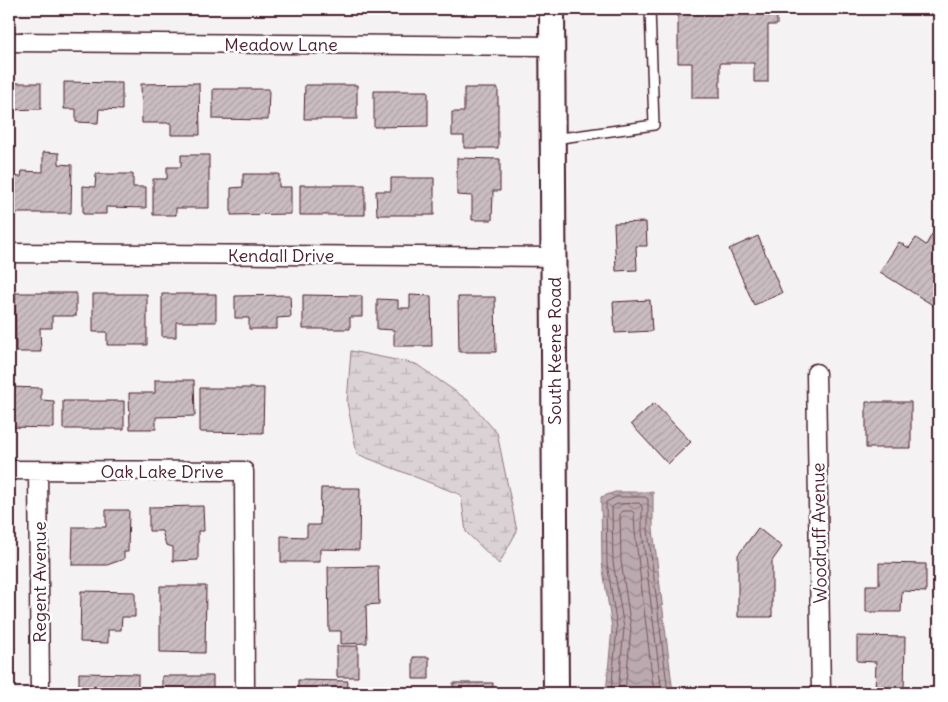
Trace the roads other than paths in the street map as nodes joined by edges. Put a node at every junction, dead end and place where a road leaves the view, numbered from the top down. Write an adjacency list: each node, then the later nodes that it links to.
1 (552, 9): 4 (main road, South Keene Road)
2 (650, 9): 5 (lane)
3 (9, 42): 4 (street, Meadow Lane)
4 (552, 46): 5 (main road, South Keene Road)
5 (553, 139): 7 (main road, South Keene Road)
6 (9, 253): 7 (street, Kendall Drive)
7 (554, 257): 13 (main road, South Keene Road)
8 (816, 373): 14 (street, Woodruff Avenue)
9 (9, 470): 10 (street, Oak Lake Drive)
10 (38, 470): 11 (street, Regent Avenue); 12 (street, Oak Lake Drive)
11 (40, 693)
12 (245, 693)
13 (556, 693)
14 (821, 693)

